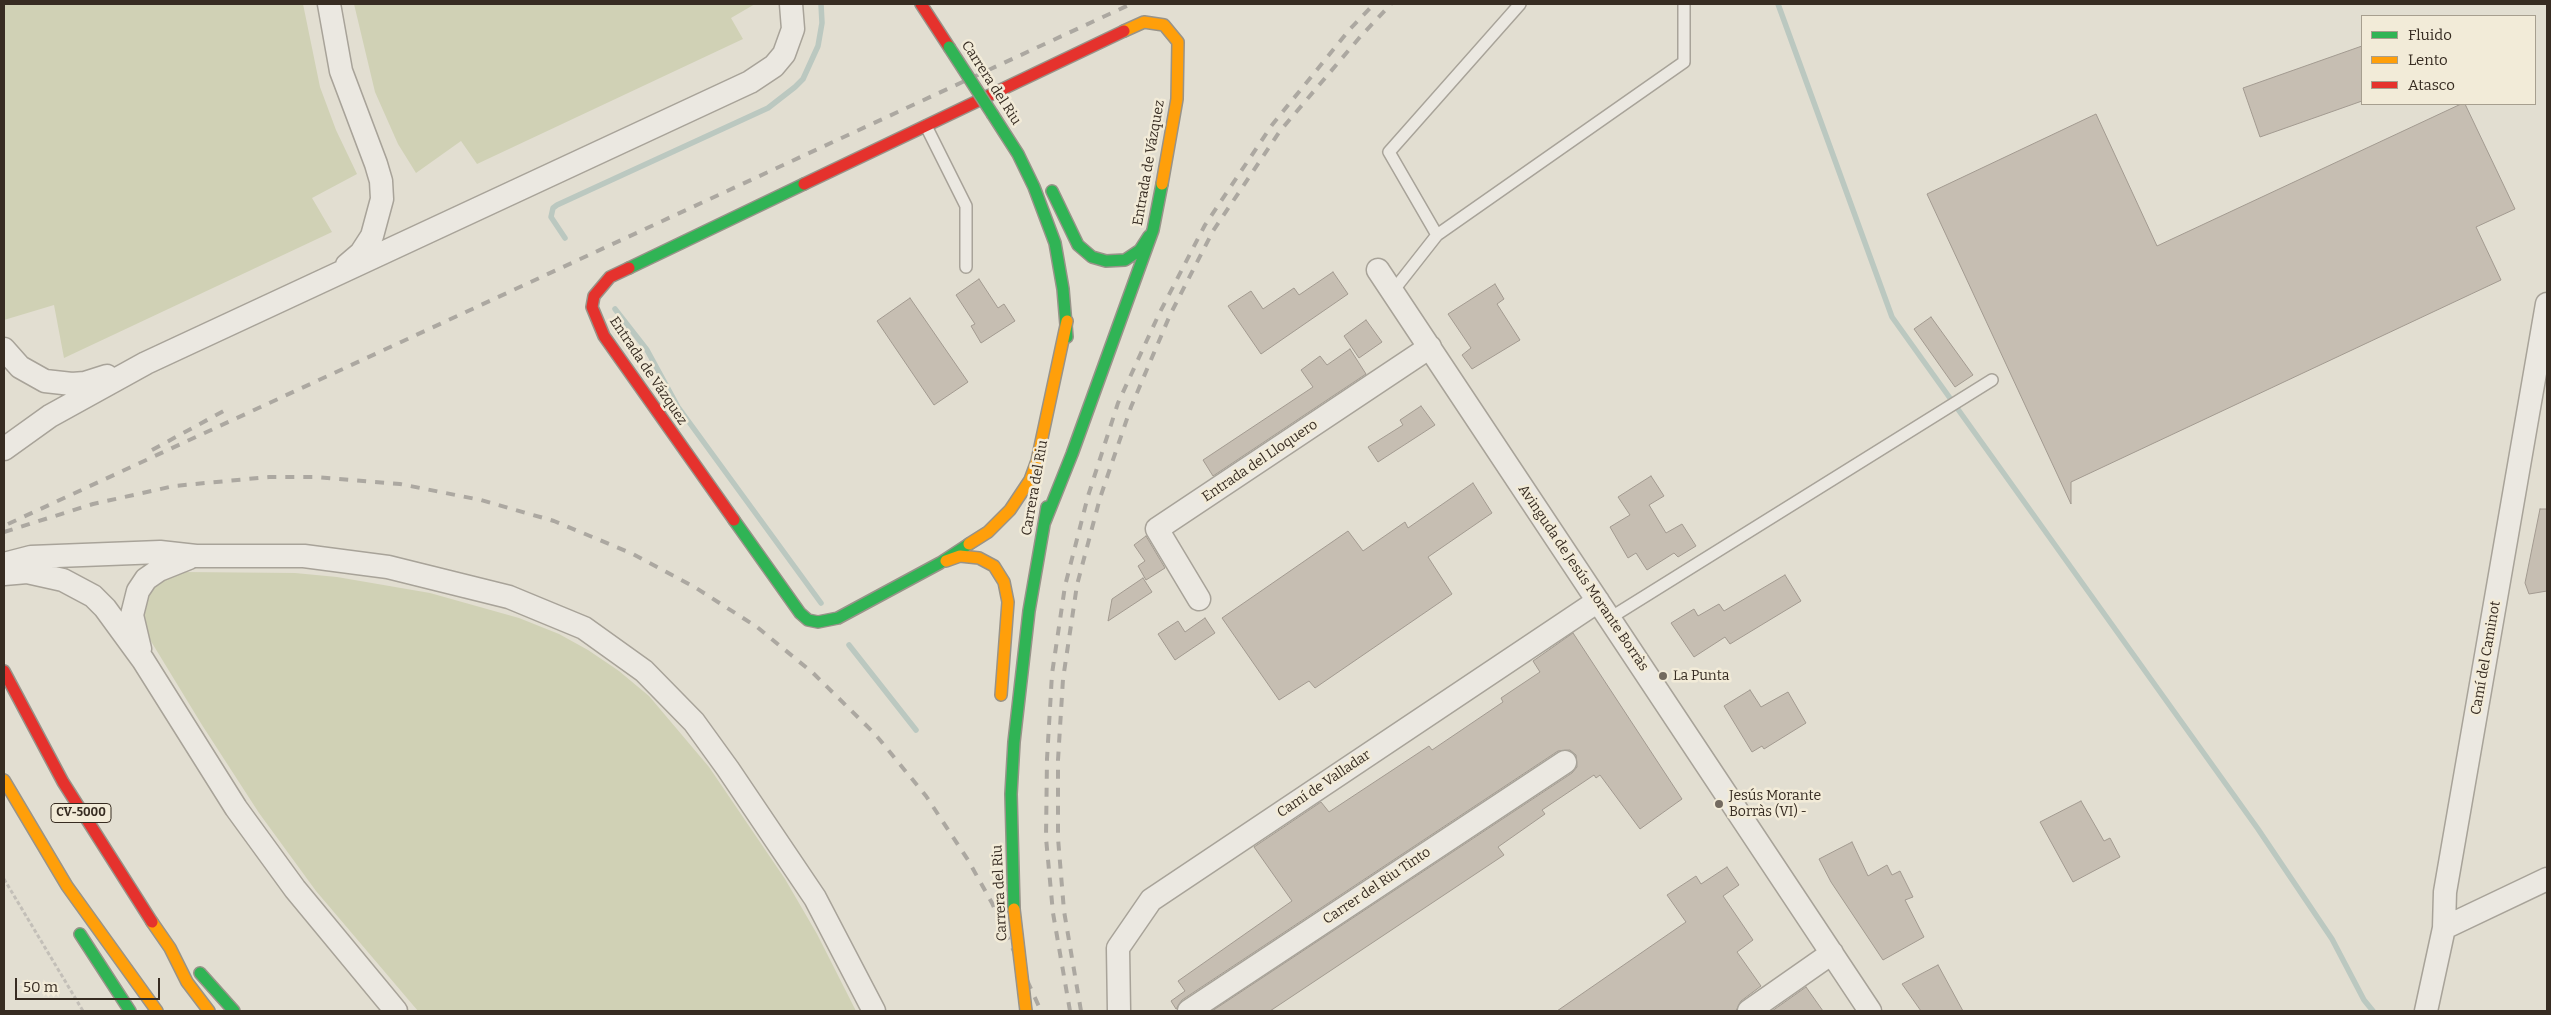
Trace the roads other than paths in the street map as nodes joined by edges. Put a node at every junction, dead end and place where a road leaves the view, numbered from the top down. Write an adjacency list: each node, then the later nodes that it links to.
1 (329, 4): 12 (street)
2 (791, 4): 12 (street)
3 (921, 4): 7 (main road, Carrera del Riu, bridge)
4 (1520, 4): 9 (lane)
5 (1684, 4): 9 (lane)
6 (926, 126): 8 (main road, Entrada de Vázquez); 10 (lane); 25 (main road, Entrada de Vázquez)
7 (1018, 154): 8 (main road); 15 (main road, Carrera del Riu)
8 (1153, 230): 23 (main road, Entrada de Vázquez)
9 (1437, 235): 13 (lane)
10 (966, 267)
11 (1378, 270): 13 (street, Avinguda de Jesús Morante Borràs)
12 (338, 274): 18 (street)
13 (1393, 291): 17 (street, Avinguda de Jesús Morante Borràs)
14 (2547, 304): 41 (street, Camí del Caminot)
15 (1067, 321): 20 (main road, Carrera del Riu); 25 (main road)
16 (4, 348): 18 (street)
17 (1430, 348): 28 (street, Entrada del Lloquero); 29 (street, Avinguda de Jesús Morante Borràs)
18 (146, 363): 21 (street)
19 (1992, 380): 29 (lane)
20 (1065, 387)
21 (4, 449)
22 (1053, 469): 23 (main road, Carrera del Riu)
23 (1044, 524): 36 (main road, Carrera del Riu)
24 (196, 556): 26 (street); 30 (street); 49 (street)
25 (940, 563): 32 (main road)
26 (4, 564)
27 (4, 574): 30 (street)
28 (1199, 599)
29 (1604, 609): 43 (street, Avinguda de Jesús Morante Borràs); 51 (street, Camí de Valladar)
30 (143, 660): 48 (street)
31 (4, 671): 42 (main road, CV-5000)
32 (1000, 706)
33 (1002, 735): 36 (main road)
34 (1565, 762): 52 (street, Carrer del Riu Tinto)
35 (4, 780): 45 (main road, CV-5000)
36 (1011, 794): 50 (main road, Carrera del Riu, bridge)
37 (4, 800): 38 (main road)
38 (22, 834)
39 (2547, 879): 41 (street)
40 (74, 925): 44 (main road)
41 (2444, 928): 55 (street, Camí del Caminot)
42 (170, 948): 46 (main road, CV-5000); 47 (main road)
43 (1832, 953): 53 (street); 54 (street, Avinguda de Jesús Morante Borràs)
44 (130, 1011)
45 (157, 1011)
46 (209, 1011)
47 (234, 1011)
48 (396, 1011)
49 (874, 1011)
50 (1026, 1011)
51 (1119, 1011)
52 (1189, 1011)
53 (1749, 1011)
54 (1870, 1011)
55 (2426, 1011)

